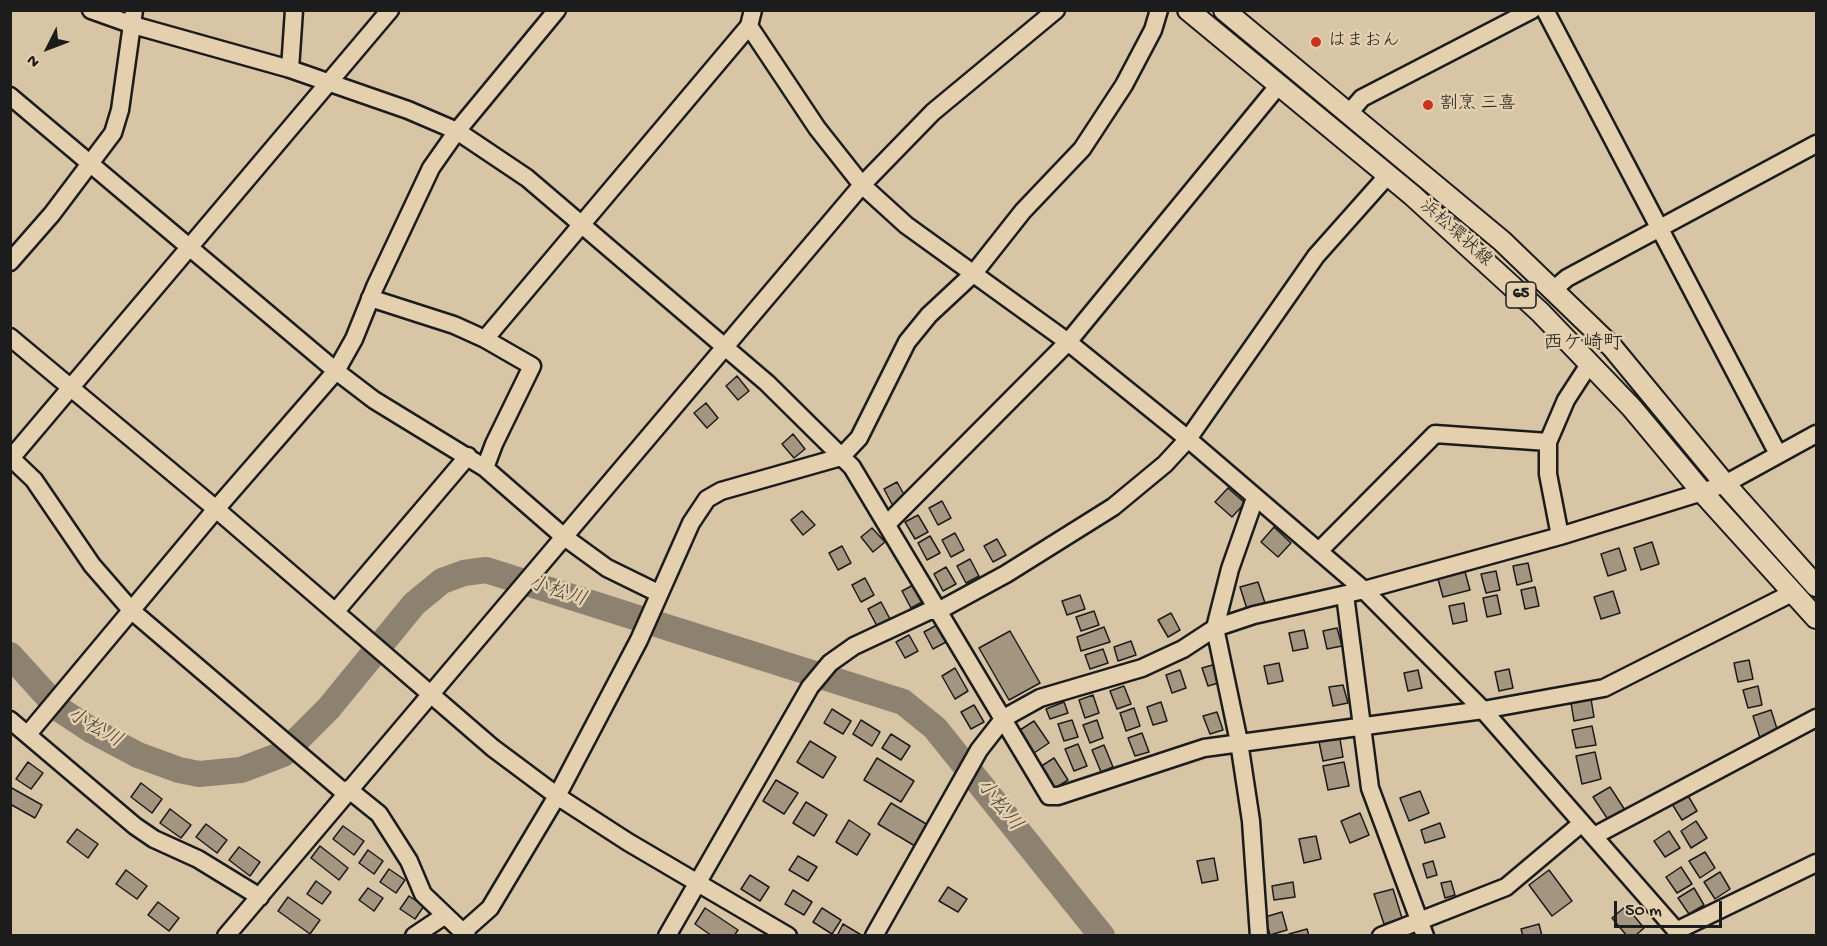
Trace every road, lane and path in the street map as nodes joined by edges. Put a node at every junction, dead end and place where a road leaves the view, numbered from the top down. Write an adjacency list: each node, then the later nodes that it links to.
1 (91, 10): 11 (street)
2 (294, 10): 13 (street)
3 (390, 10): 14 (street)
4 (557, 10): 18 (street)
5 (1056, 10): 22 (street)
6 (1159, 10): 27 (street)
7 (1188, 10): 15 (main road, 浜松環状線 / 65)
8 (1224, 10): 17 (main road, 浜松環状線 / 65)
9 (1532, 10): 17 (street)
10 (1545, 10): 24 (street)
11 (133, 18): 13 (street); 20 (street)
12 (751, 18): 22 (street); 23 (street)
13 (290, 69): 14 (street)
14 (329, 84): 18 (street); 25 (street)
15 (1278, 86): 21 (main road, 浜松環状線 / 65); 32 (street)
16 (10, 96): 20 (street)
17 (1349, 113): 28 (main road, 浜松環状線 / 65)
18 (456, 132): 23 (street); 29 (street)
19 (1816, 144): 24 (street)
20 (92, 163): 25 (street); 26 (street)
21 (1388, 174): 34 (main road, 浜松環状線 / 65); 38 (street)
22 (862, 185): 27 (street); 33 (street)
23 (582, 225): 31 (street); 33 (street)
24 (1660, 228): 28 (street); 40 (street)
25 (191, 249): 35 (street); 36 (street)
26 (10, 262)
27 (974, 273): 32 (street); 43 (street)
28 (1553, 290): 45 (main road, 浜松環状線 / 65)
29 (370, 298): 31 (street); 35 (street)
30 (10, 337): 36 (street)
31 (485, 339): 44 (street)
32 (1068, 342): 38 (street); 49 (street)
33 (723, 345): 43 (street); 50 (street)
34 (1590, 363): 39 (street); 46 (main road, 浜松環状線 / 65)
35 (336, 371): 41 (street); 48 (street)
36 (70, 388): 42 (street); 48 (street)
37 (1816, 434): 40 (street)
38 (1188, 439): 47 (street); 60 (street)
39 (1548, 442): 51 (street); 52 (street)
40 (1778, 454): 45 (street)
41 (468, 456): 44 (street); 59 (street)
42 (11, 457): 58 (street)
43 (841, 457): 49 (street); 57 (street)
44 (485, 468): 50 (street)
45 (1725, 484): 46 (street); 53 (main road, 浜松環状線 / 65)
46 (1702, 492): 51 (street); 55 (main road, 浜松環状線 / 65)
47 (1256, 498): 52 (street); 62 (street)
48 (216, 509): 58 (street); 59 (street)
49 (887, 524): 60 (street)
50 (563, 536): 57 (street); 63 (street)
51 (1560, 536): 54 (street)
52 (1319, 551): 54 (street)
53 (1816, 586)
54 (1364, 590): 56 (street); 64 (street)
55 (1794, 592): 61 (main road, 浜松環状線 / 65); 64 (street)
56 (1345, 595): 62 (street); 68 (street)
57 (656, 599): 72 (street)
58 (132, 611): 69 (street); 71 (street)
59 (336, 611): 63 (street)
60 (938, 611): 65 (street); 76 (street)
61 (1816, 618)
62 (1215, 628): 65 (street); 70 (street)
63 (430, 692): 71 (street); 72 (street)
64 (1483, 710): 68 (street); 73 (street)
65 (1004, 718): 70 (street); 86 (street)
66 (1816, 718): 74 (street)
67 (10, 720): 69 (street)
68 (1362, 725): 70 (street); 79 (street)
69 (28, 734): 77 (street)
70 (1239, 742): 87 (street)
71 (347, 791): 77 (street); 78 (street)
72 (557, 796): 76 (street); 81 (street)
73 (1582, 823): 74 (street); 79 (street)
74 (1594, 836): 80 (street)
75 (1816, 863): 80 (street)
76 (698, 884): 84 (street); 85 (street)
77 (260, 897): 82 (street)
78 (444, 916): 81 (street); 83 (street)
79 (1423, 928): 88 (street)
80 (1680, 933)
81 (465, 934)
82 (226, 936)
83 (414, 936)
84 (667, 936)
85 (788, 936)
86 (874, 936)
87 (1259, 936)
88 (1381, 936)

